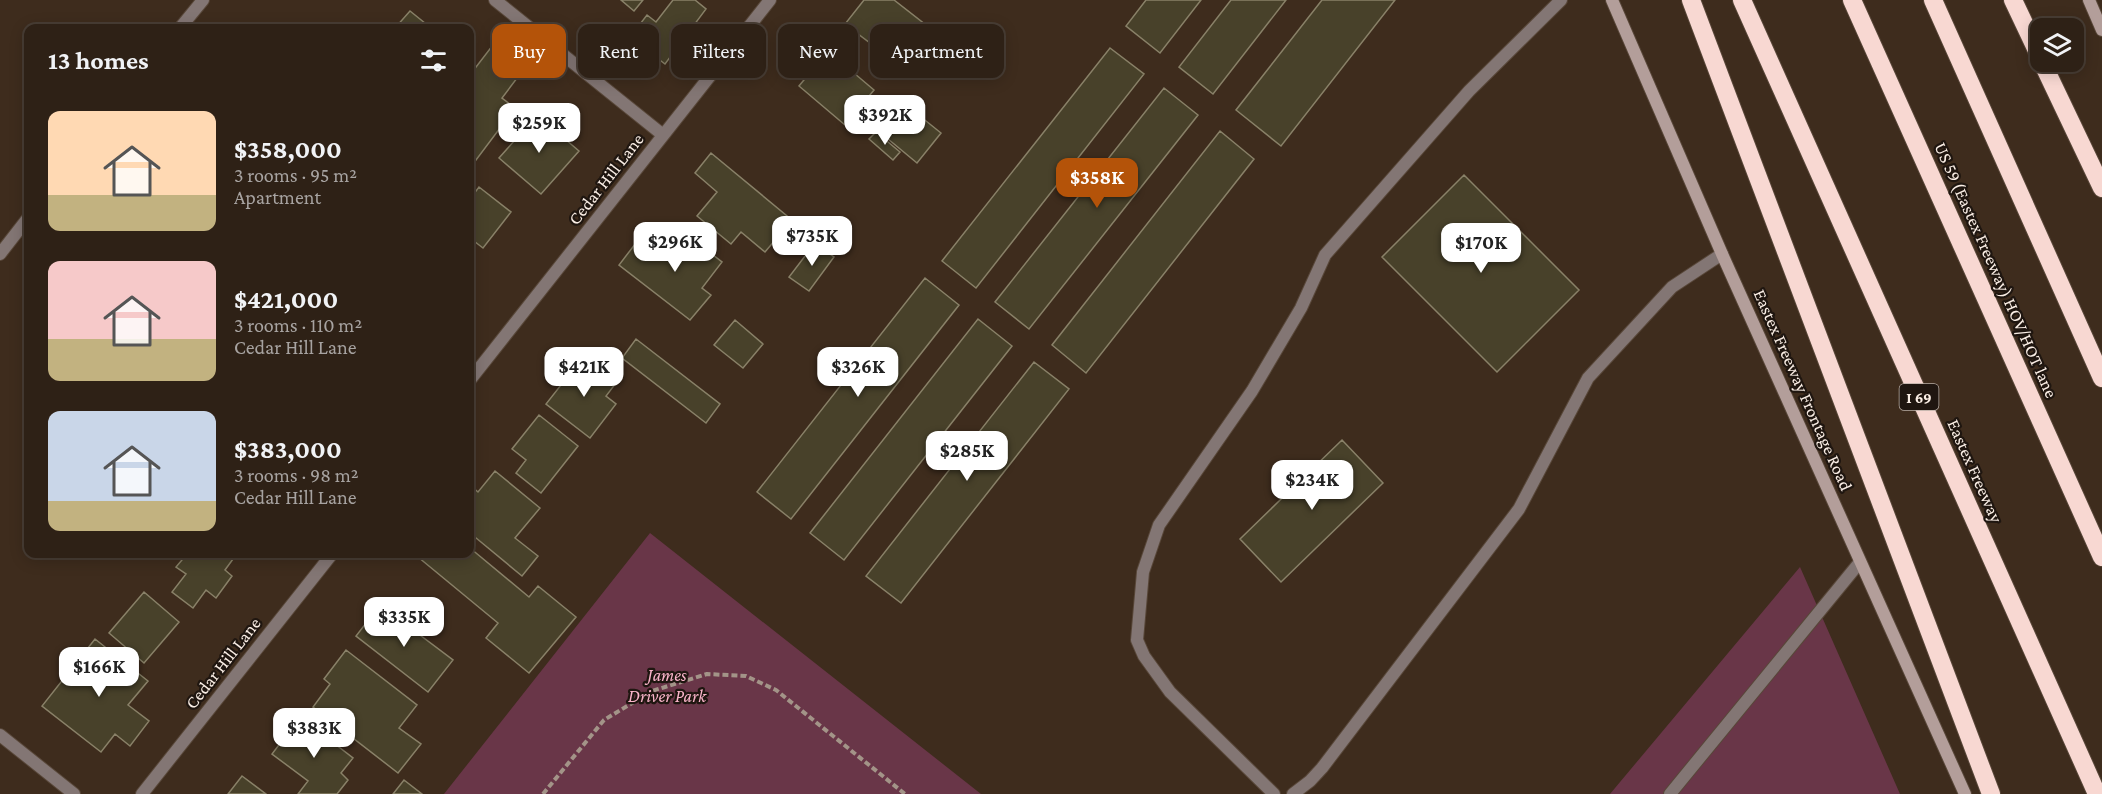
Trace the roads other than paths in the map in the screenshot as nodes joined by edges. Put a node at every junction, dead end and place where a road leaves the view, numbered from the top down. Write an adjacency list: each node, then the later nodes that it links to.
1 (203, 0): 12 (street)
2 (495, 0): 16 (street)
3 (770, 0): 16 (street, Cedar Hill Lane)
4 (1561, 0): 29 (street)
5 (1612, 0): 20 (main road, Eastex Freeway Frontage Road)
6 (1691, 0): 33 (highway)
7 (1742, 0): 34 (highway, Eastex Freeway / I 69)
8 (1852, 0): 23 (highway, US 59 (Eastex Freeway) HOV/HOT lane)
9 (1933, 0): 22 (highway)
10 (2013, 0): 14 (highway)
11 (2089, 0): 13 (main road)
12 (183, 24)
13 (2102, 30)
14 (2030, 36)
15 (2047, 72): 17 (highway)
16 (663, 135): 21 (street, Cedar Hill Lane)
17 (2102, 188)
18 (24, 223): 19 (street)
19 (0, 254)
20 (1722, 254): 25 (main road, Eastex Freeway Frontage Road); 30 (street)
21 (474, 375)
22 (2102, 378)
23 (2102, 557)
24 (329, 558): 28 (street, Cedar Hill Lane)
25 (1860, 562): 31 (street); 32 (main road, Eastex Freeway Frontage Road)
26 (0, 735): 27 (street)
27 (74, 794)
28 (142, 794)
29 (1274, 794)
30 (1293, 794)
31 (1670, 794)
32 (1965, 794)
33 (1991, 794)
34 (2097, 794)

